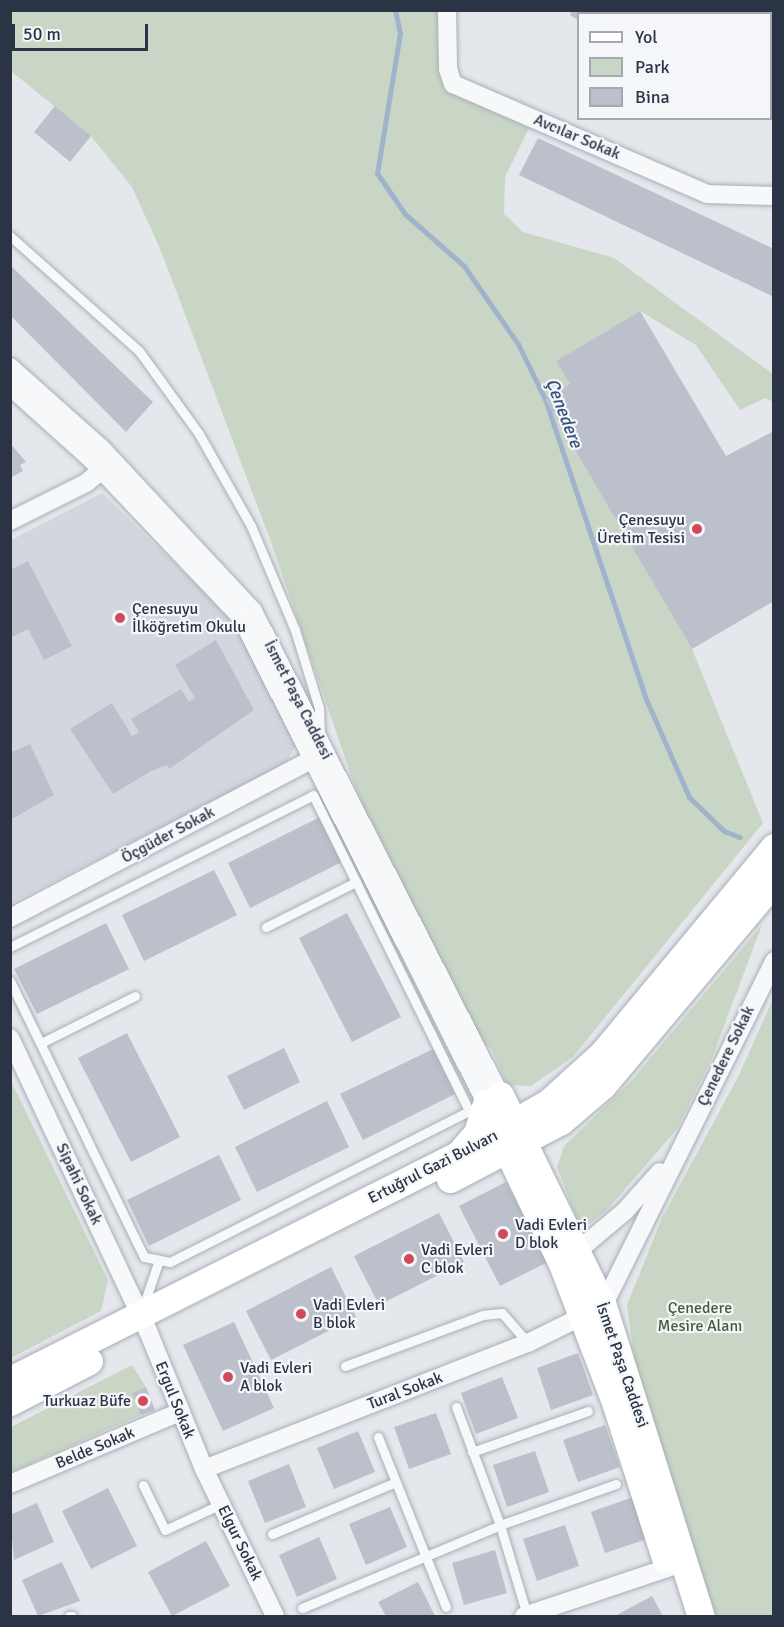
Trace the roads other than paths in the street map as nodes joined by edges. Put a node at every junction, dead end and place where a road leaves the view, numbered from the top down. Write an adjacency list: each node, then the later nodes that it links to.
1 (447, 10): 2 (street, Avcılar Sokak)
2 (774, 196)
3 (10, 236): 8 (lane)
4 (10, 367): 6 (street, İsmet Paşa Caddesi)
5 (10, 386): 6 (street, İsmet Paşa Caddesi)
6 (107, 465): 7 (street); 8 (street, İsmet Paşa Caddesi)
7 (10, 521)
8 (317, 753): 12 (street, Öçgüder Sokak); 20 (street, İsmet Paşa Caddesi)
9 (774, 847): 21 (main road, Ertuğrul Gazi Bulvarı)
10 (774, 881): 21 (main road, Ertuğrul Gazi Bulvarı)
11 (356, 882): 13 (lane); 14 (lane); 26 (lane)
12 (10, 918)
13 (266, 927)
14 (10, 947)
15 (774, 961): 23 (street, Çenedere Sokak)
16 (10, 981): 19 (lane)
17 (135, 996): 19 (lane)
18 (10, 1038): 28 (street, Sipahi Sokak)
19 (41, 1043): 26 (lane)
20 (493, 1099): 21 (main road); 22 (main road, İsmet Paşa Caddesi); 24 (main road)
21 (555, 1112): 22 (main road); 22 (main road, Ertuğrul Gazi Bulvarı)
22 (517, 1147): 24 (main road, Ertuğrul Gazi Bulvarı); 24 (main road); 25 (main road, İsmet Paşa Caddesi)
23 (679, 1150): 25 (street, Çenedere Sokak); 27 (street, Çenedere Sokak)
24 (461, 1163): 28 (main road, Ertuğrul Gazi Bulvarı)
25 (569, 1257): 27 (main road, İsmet Paşa Caddesi)
26 (159, 1260): 28 (lane)
27 (593, 1312): 29 (street, Tural Sokak); 47 (main road, İsmet Paşa Caddesi)
28 (144, 1323): 31 (main road, Ertuğrul Gazi Bulvarı); 32 (main road, Ertuğrul Gazi Bulvarı); 35 (street, Ergul Sokak)
29 (528, 1344): 30 (lane); 38 (street, Tural Sokak)
30 (345, 1366)
31 (10, 1380)
32 (10, 1402)
33 (456, 1407): 37 (lane)
34 (588, 1411): 37 (lane)
35 (180, 1412): 38 (street, Ergul Sokak); 40 (street, Belde Sokak)
36 (378, 1437): 39 (lane)
37 (472, 1452): 44 (lane)
38 (204, 1469): 43 (street, Elgur Sokak)
39 (396, 1482): 45 (lane); 46 (lane)
40 (10, 1484)
41 (616, 1484): 44 (lane)
42 (143, 1485): 43 (lane)
43 (221, 1504): 51 (street, Elgur Sokak)
44 (500, 1525): 46 (lane); 50 (lane)
45 (272, 1534)
46 (426, 1556): 48 (lane); 49 (lane)
47 (676, 1565): 50 (street); 52 (main road, İsmet Paşa Caddesi); 53 (main road, İsmet Paşa Caddesi)
48 (446, 1606)
49 (302, 1608)
50 (526, 1616)
51 (275, 1617)
52 (683, 1617)
53 (701, 1617)

